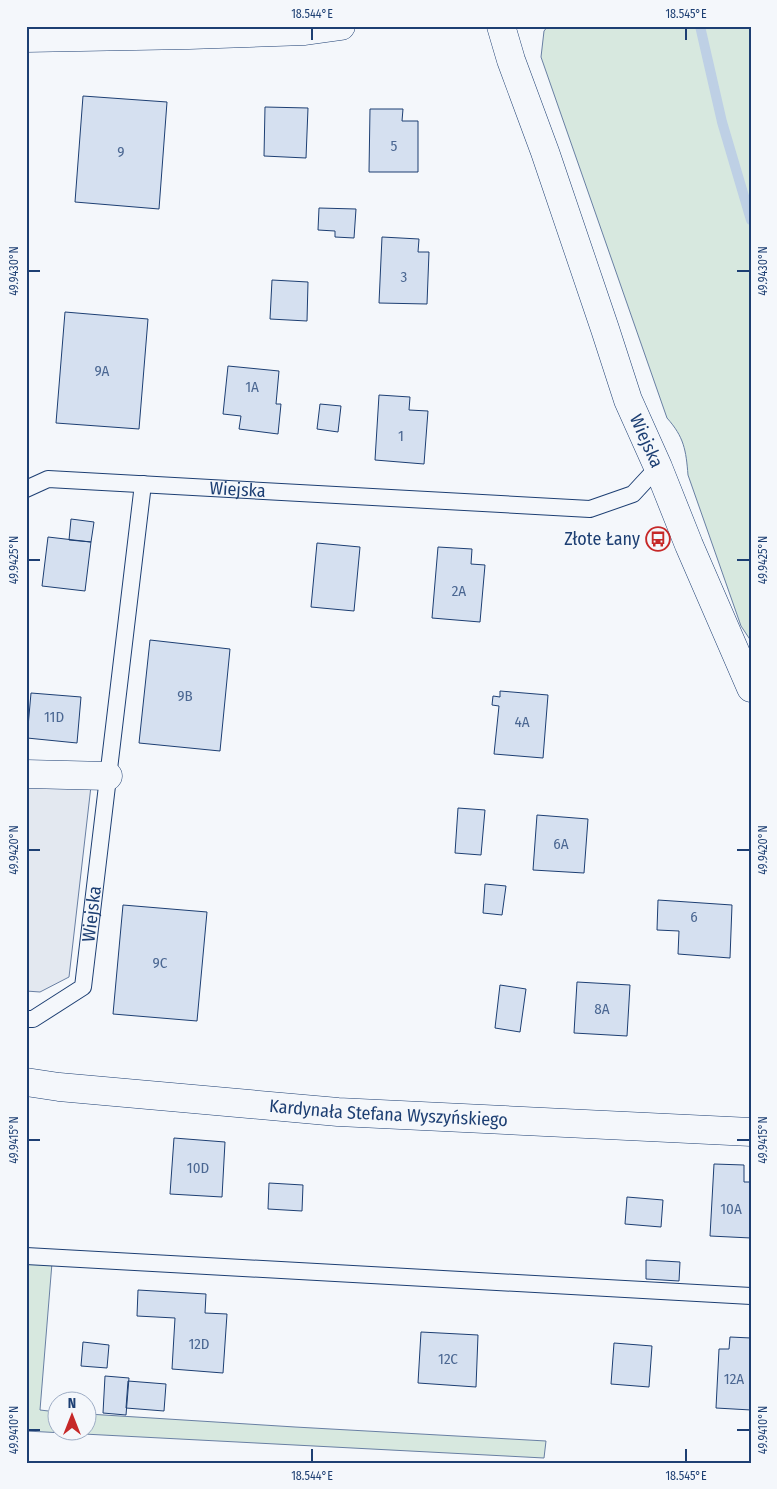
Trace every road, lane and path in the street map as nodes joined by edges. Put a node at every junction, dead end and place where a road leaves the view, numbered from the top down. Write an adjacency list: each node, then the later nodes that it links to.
1 (342, 26): 3 (street)
2 (501, 26): 5 (street, Wiejska)
3 (305, 29): 4 (street)
4 (26, 38)
5 (658, 466): 6 (lane, Wiejska); 8 (street)
6 (143, 484): 7 (lane, Wiejska); 10 (lane, Wiejska)
7 (26, 489)
8 (751, 688)
9 (26, 774): 10 (street)
10 (108, 776): 11 (lane, Wiejska)
11 (26, 1019)
12 (26, 1082): 13 (street, Kardynała Stefana Wyszyńskiego)
13 (679, 1128): 14 (street, Kardynała Stefana Wyszyńskiego); 15 (street)
14 (751, 1132)
15 (751, 1142)
16 (26, 1256): 17 (lane)
17 (751, 1296)

